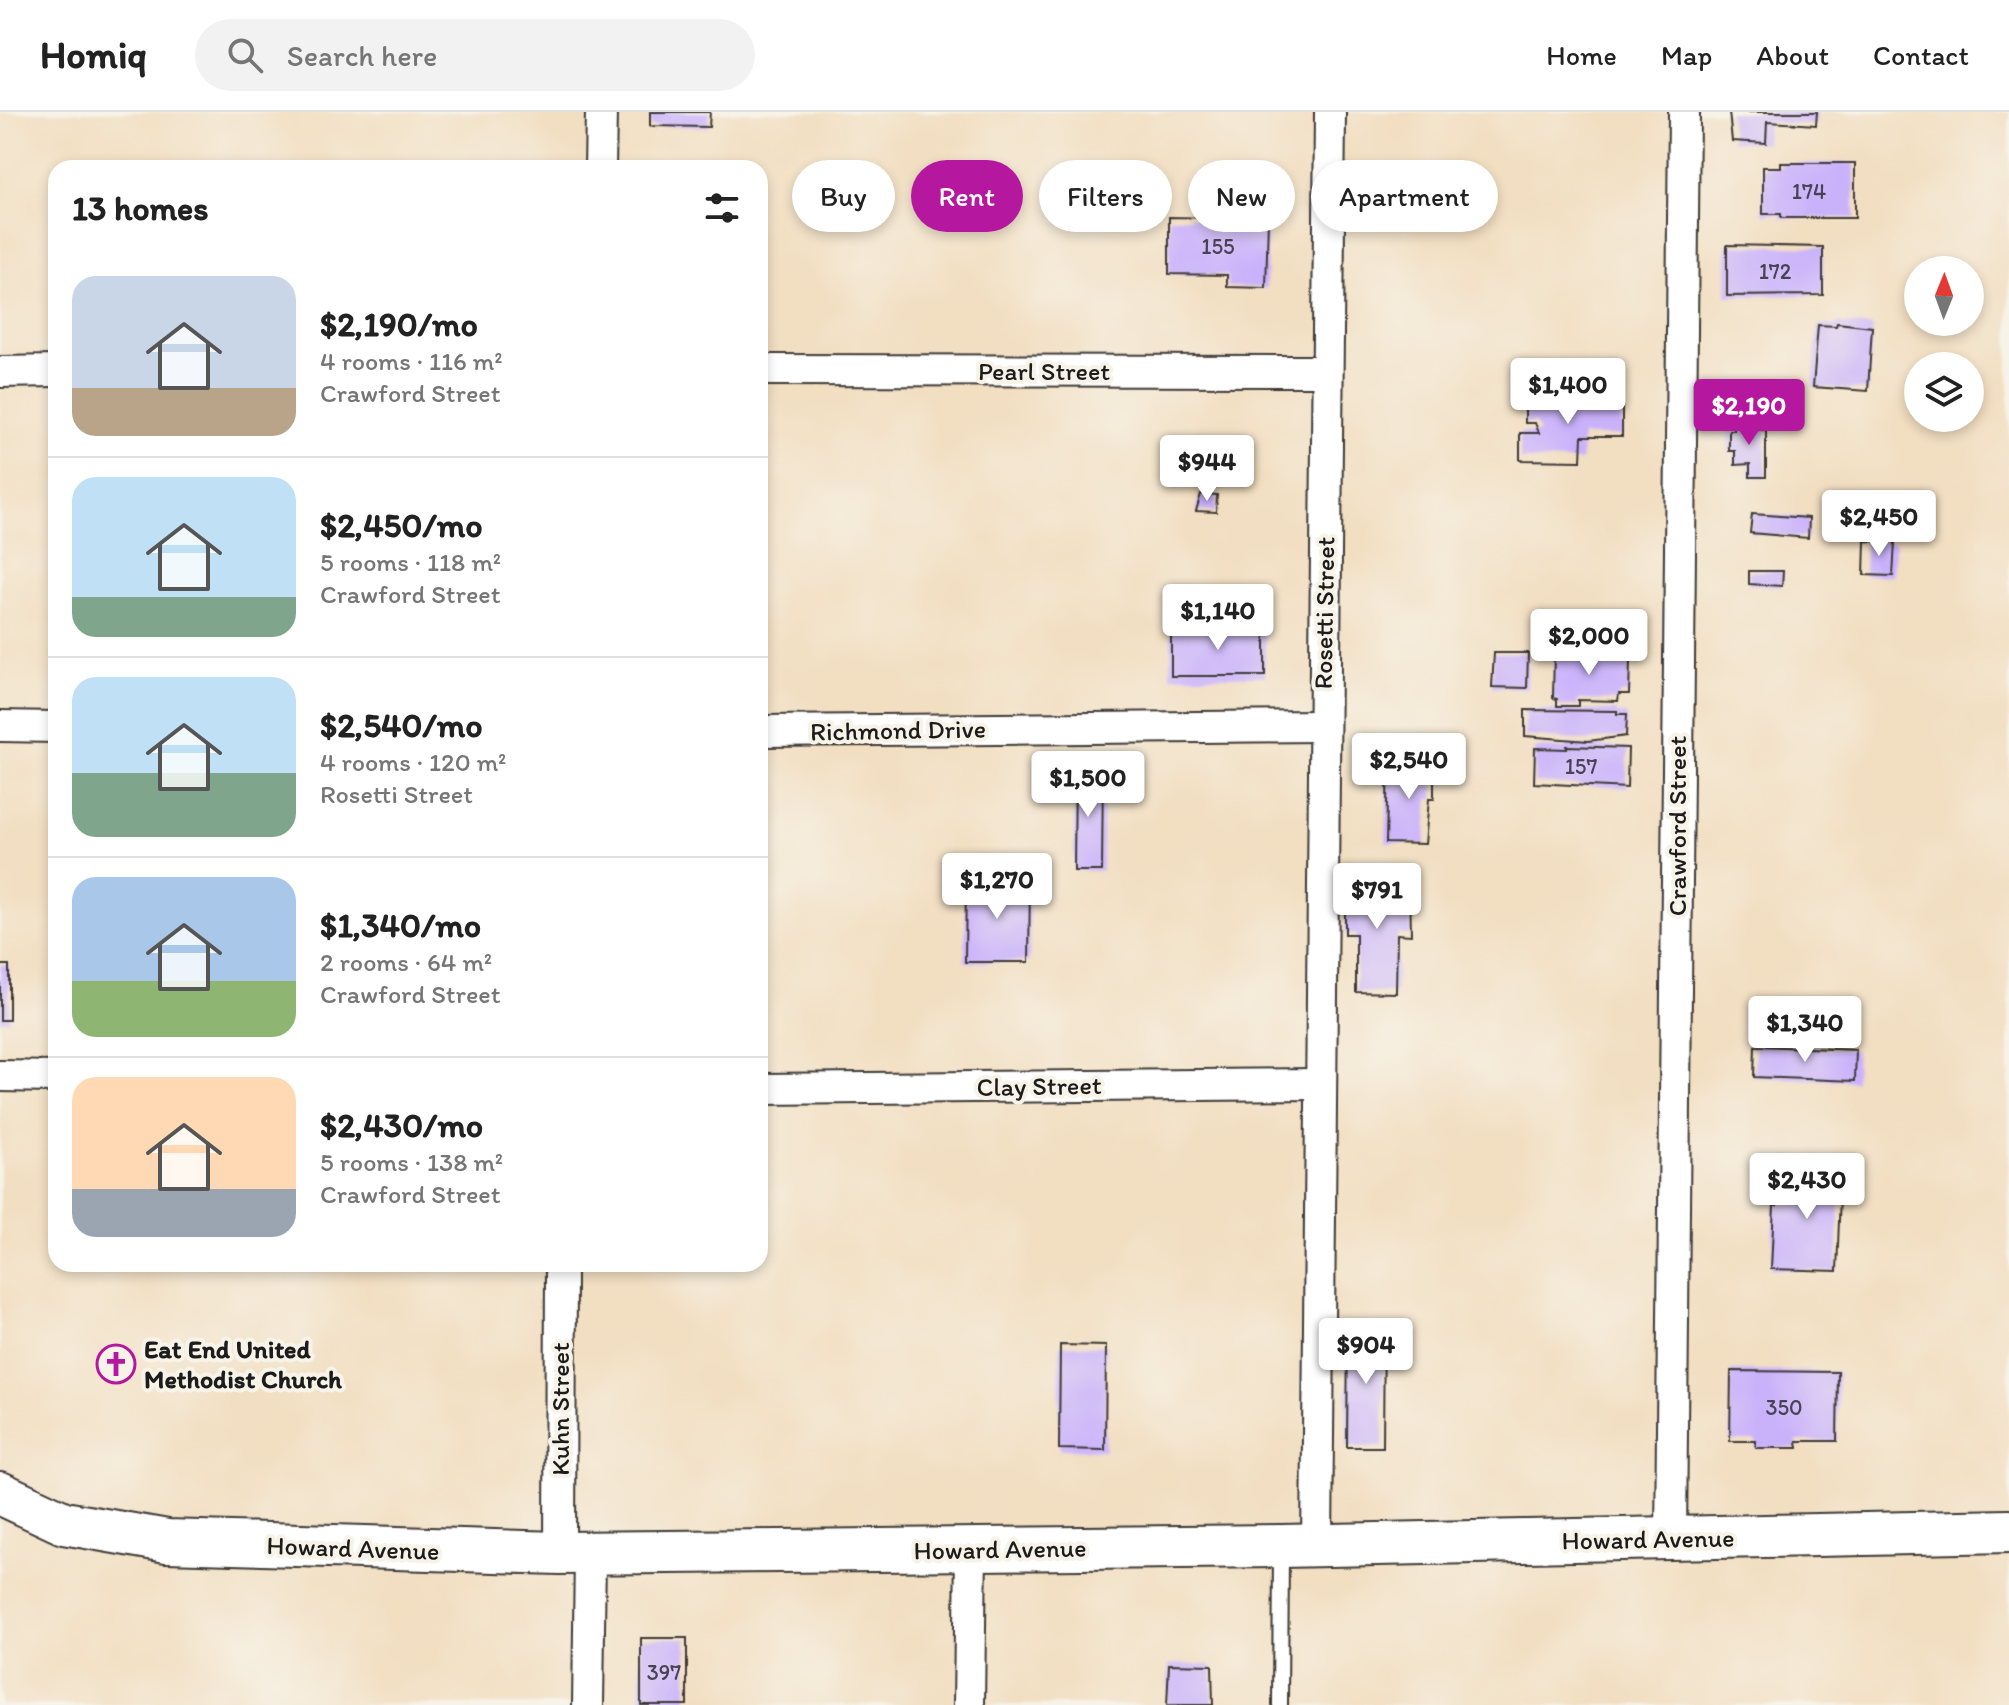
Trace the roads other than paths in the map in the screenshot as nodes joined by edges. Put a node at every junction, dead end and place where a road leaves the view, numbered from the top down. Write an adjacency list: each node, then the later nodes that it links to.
1 (601, 112): 4 (street)
2 (1330, 112): 7 (street, Rosetti Street)
3 (1684, 112): 20 (street, Crawford Street)
4 (600, 160)
5 (768, 370): 7 (street, Pearl Street)
6 (48, 371): 8 (street)
7 (1327, 371): 10 (street, Rosetti Street)
8 (0, 372)
9 (0, 726): 11 (street)
10 (1323, 726): 12 (street, Richmond Drive); 15 (street, Rosetti Street)
11 (48, 727)
12 (768, 731)
13 (0, 1076): 14 (street)
14 (48, 1077)
15 (1319, 1084): 16 (street, Clay Street); 21 (street, Rosetti Street)
16 (768, 1089)
17 (561, 1272): 23 (street, Kuhn Street)
18 (0, 1493): 23 (main road, Howard Avenue)
19 (2009, 1531): 20 (main road, Howard Avenue)
20 (1671, 1539): 21 (main road, Howard Avenue)
21 (1299, 1546): 22 (main road, Howard Avenue); 26 (lane)
22 (971, 1549): 23 (main road, Howard Avenue); 25 (street)
23 (575, 1554): 24 (street, Kuhn Street)
24 (588, 1705)
25 (969, 1705)
26 (1280, 1705)

